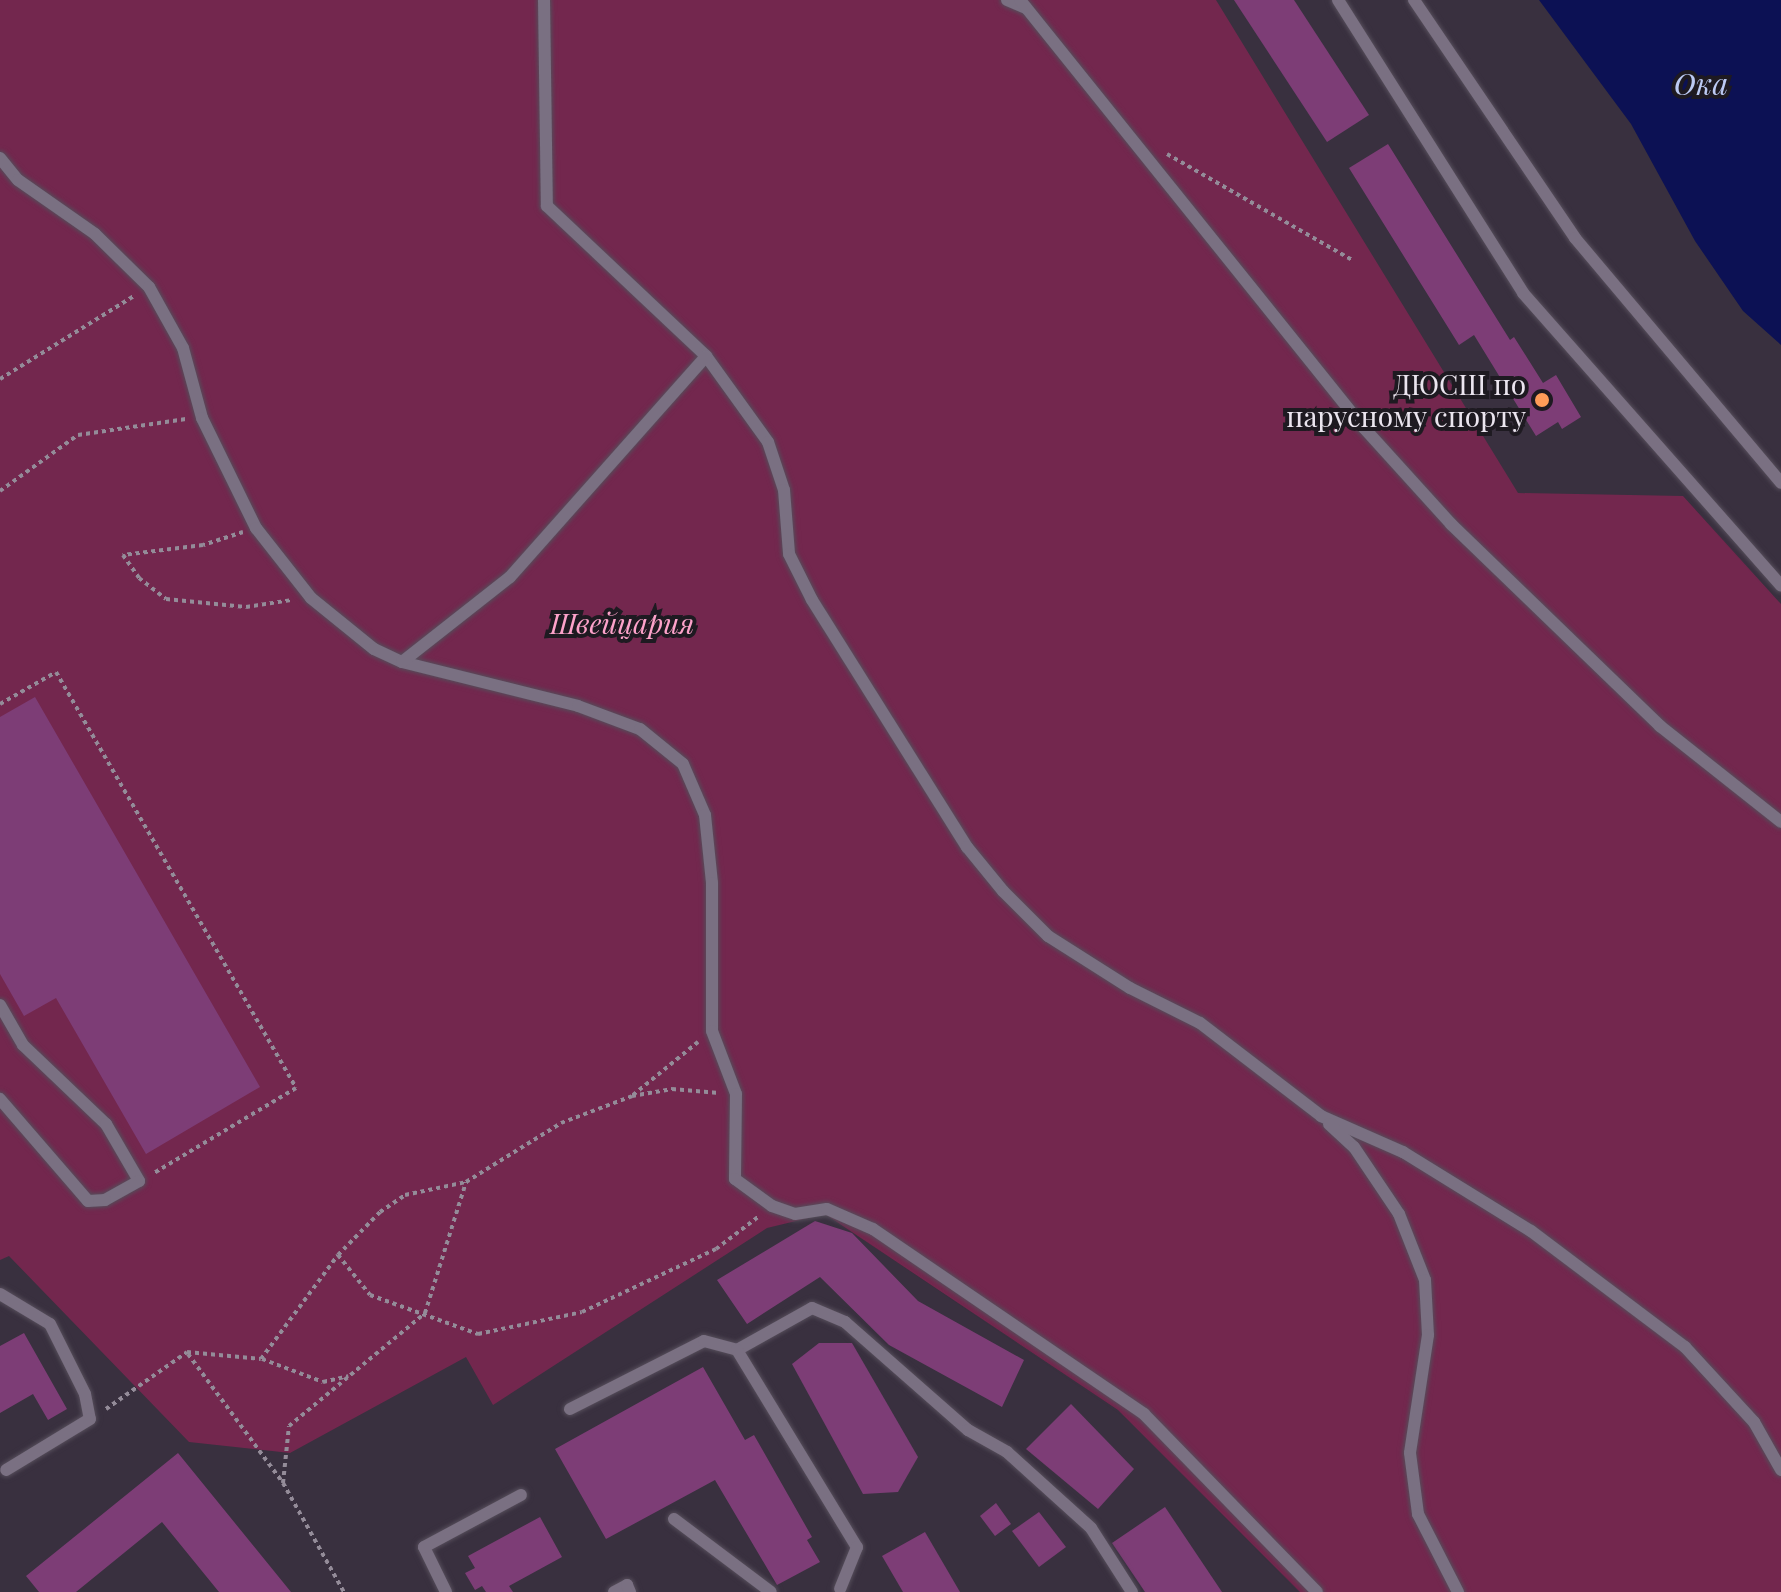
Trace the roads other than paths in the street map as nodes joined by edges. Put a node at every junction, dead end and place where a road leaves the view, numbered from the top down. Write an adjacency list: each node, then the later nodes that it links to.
1 (544, 0): 7 (lane)
2 (1007, 0): 5 (lane)
3 (1338, 0): 9 (lane)
4 (1414, 0): 8 (lane)
5 (1023, 4): 11 (lane)
6 (0, 158): 10 (lane)
7 (706, 356): 10 (lane); 14 (lane)
8 (1781, 483)
9 (1781, 586)
10 (402, 662): 28 (lane)
11 (1781, 822)
12 (0, 1005): 13 (lane)
13 (0, 1099)
14 (1321, 1116): 19 (lane); 29 (lane)
15 (0, 1294): 18 (lane)
16 (737, 1350): 17 (lane); 22 (lane); 27 (lane)
17 (570, 1409)
18 (6, 1470)
19 (1781, 1470)
20 (521, 1495): 23 (lane)
21 (674, 1519): 26 (lane)
22 (837, 1591)
23 (446, 1592)
24 (614, 1592): 25 (lane)
25 (630, 1592)
26 (771, 1592)
27 (1132, 1592)
28 (1317, 1592)
29 (1458, 1592)

